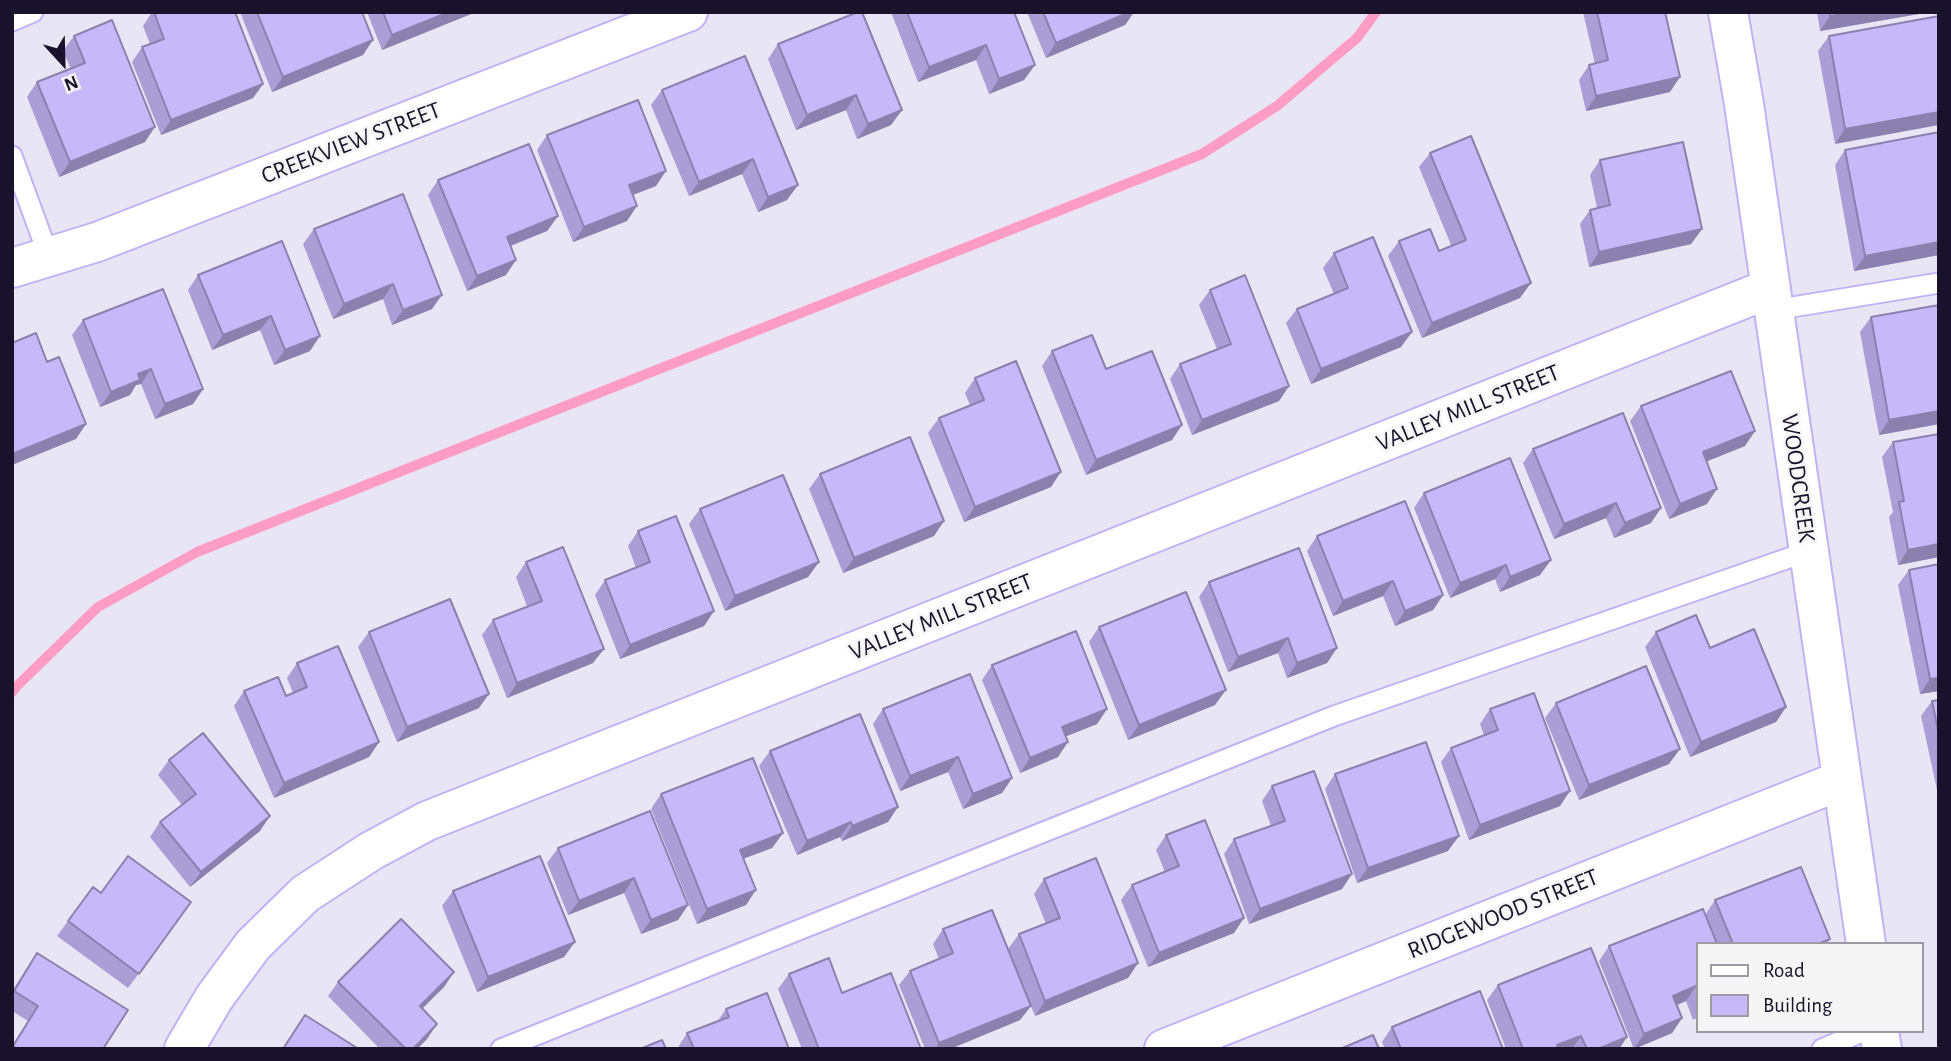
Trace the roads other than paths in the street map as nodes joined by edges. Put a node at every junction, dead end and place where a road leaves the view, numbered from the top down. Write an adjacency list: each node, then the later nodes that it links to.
1 (33, 12): 4 (lane)
2 (688, 12): 6 (street, CREEKVIEW STREET)
3 (1728, 12): 9 (street, WOODCREEK)
4 (12, 21)
5 (12, 156): 6 (lane)
6 (49, 257): 7 (street, CREEKVIEW STREET)
7 (12, 268)
8 (1939, 283): 9 (lane)
9 (1772, 299): 10 (street, WOODCREEK); 14 (street, VALLEY MILL STREET)
10 (1809, 551): 11 (street, WOODCREEK); 15 (lane)
11 (1842, 780): 12 (street, WOODCREEK); 16 (street, RIDGEWOOD STREET)
12 (1866, 942)
13 (1859, 1033): 17 (lane)
14 (184, 1049)
15 (501, 1049)
16 (1164, 1049)
17 (1822, 1049)

